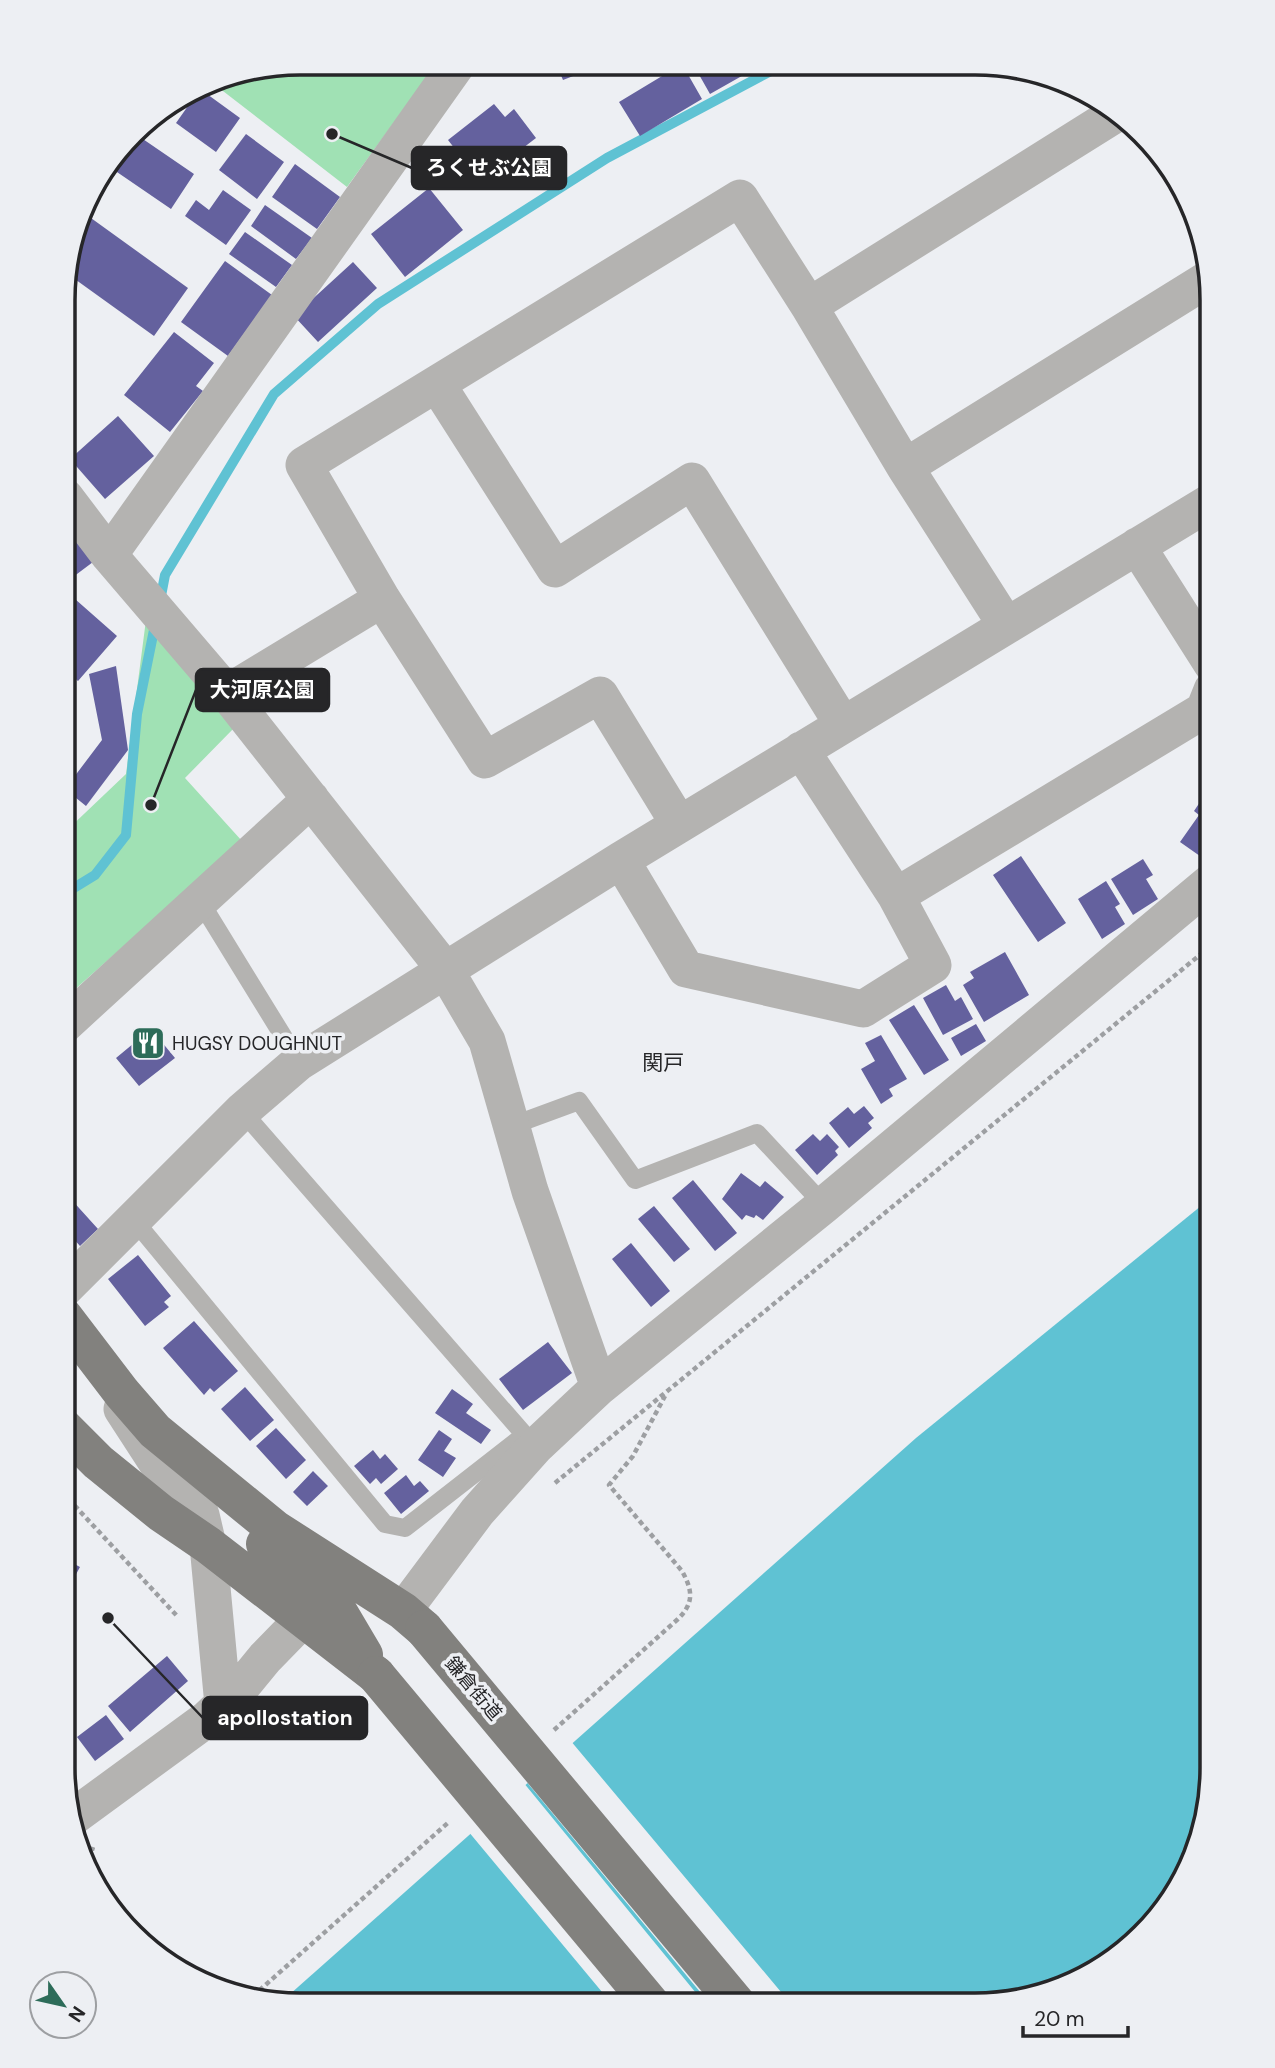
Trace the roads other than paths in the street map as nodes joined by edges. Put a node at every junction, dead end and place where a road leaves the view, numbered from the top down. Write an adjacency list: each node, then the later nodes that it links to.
1 (450, 75): 10 (street)
2 (1108, 119): 4 (street)
3 (1199, 285): 6 (street)
4 (809, 306): 5 (street); 6 (street)
5 (437, 384): 11 (street); 16 (street)
6 (905, 467): 12 (street)
7 (1200, 508): 9 (street)
8 (75, 510): 10 (street)
9 (1137, 546): 12 (street); 13 (street)
10 (109, 555): 14 (street)
11 (382, 599): 14 (street); 19 (street)
12 (1006, 625): 16 (street)
13 (1200, 645)
14 (227, 693): 18 (street)
15 (1200, 713): 22 (street)
16 (851, 720): 17 (street)
17 (801, 750): 19 (street); 22 (street)
18 (311, 799): 23 (street); 24 (street)
19 (679, 824): 20 (street)
20 (621, 860): 22 (street); 24 (street)
21 (1200, 891): 29 (street)
22 (896, 896)
23 (200, 901): 25 (street); 26 (lane)
24 (446, 971): 26 (street); 28 (street)
25 (75, 1015)
26 (299, 1062): 27 (street)
27 (242, 1111): 30 (street); 37 (lane)
28 (511, 1126): 29 (lane); 34 (street)
29 (824, 1205): 34 (street)
30 (134, 1220): 31 (street); 37 (lane)
31 (75, 1278)
32 (75, 1332): 35 (main road, 鎌倉街道)
33 (75, 1333): 38 (street)
34 (599, 1387): 37 (street)
35 (155, 1431): 40 (main road, 鎌倉街道); 41 (main road, 鎌倉街道)
36 (75, 1438): 38 (main road, 鎌倉街道)
37 (530, 1441): 40 (street)
38 (208, 1545): 39 (main road, 鎌倉街道); 42 (street)
39 (304, 1618): 41 (main road, 鎌倉街道); 42 (street)
40 (414, 1620): 45 (main road, 鎌倉街道, bridge)
41 (376, 1675): 44 (main road, 鎌倉街道, bridge)
42 (223, 1705): 43 (street)
43 (80, 1812)
44 (642, 1993)
45 (728, 1993)

